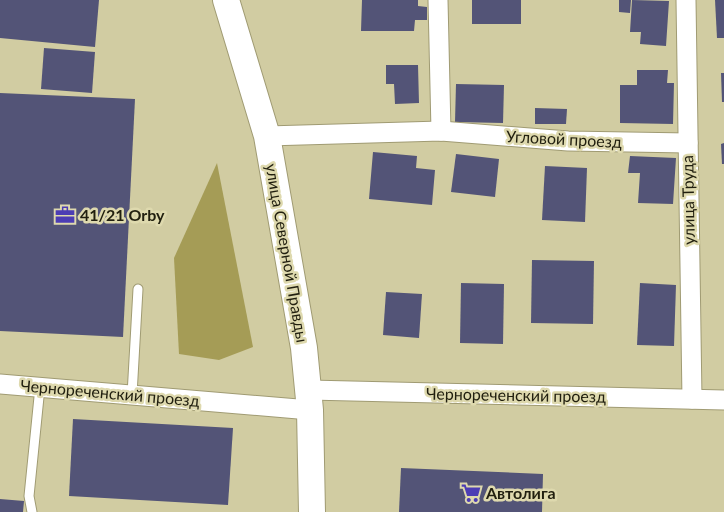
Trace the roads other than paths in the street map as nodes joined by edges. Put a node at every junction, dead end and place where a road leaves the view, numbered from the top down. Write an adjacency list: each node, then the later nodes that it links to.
1 (226, 0): 5 (main road, улица Северной Правды)
2 (438, 0): 4 (street)
3 (686, 0): 6 (street, улица Труда)
4 (441, 131): 5 (street, Угловой проезд); 6 (street, Угловой проезд)
5 (267, 136): 12 (main road, улица Северной Правды)
6 (688, 144): 11 (street, улица Труда)
7 (138, 289): 10 (lane)
8 (0, 384): 9 (street, Чернореченский проезд)
9 (40, 387): 10 (street, Чернореченский проезд); 14 (lane)
10 (132, 395): 12 (street, Чернореченский проезд)
11 (692, 399): 12 (street, Чернореченский проезд); 13 (street, Чернореченский проезд)
12 (309, 400): 15 (main road, улица Северной Правды)
13 (724, 400)
14 (32, 512)
15 (312, 512)

